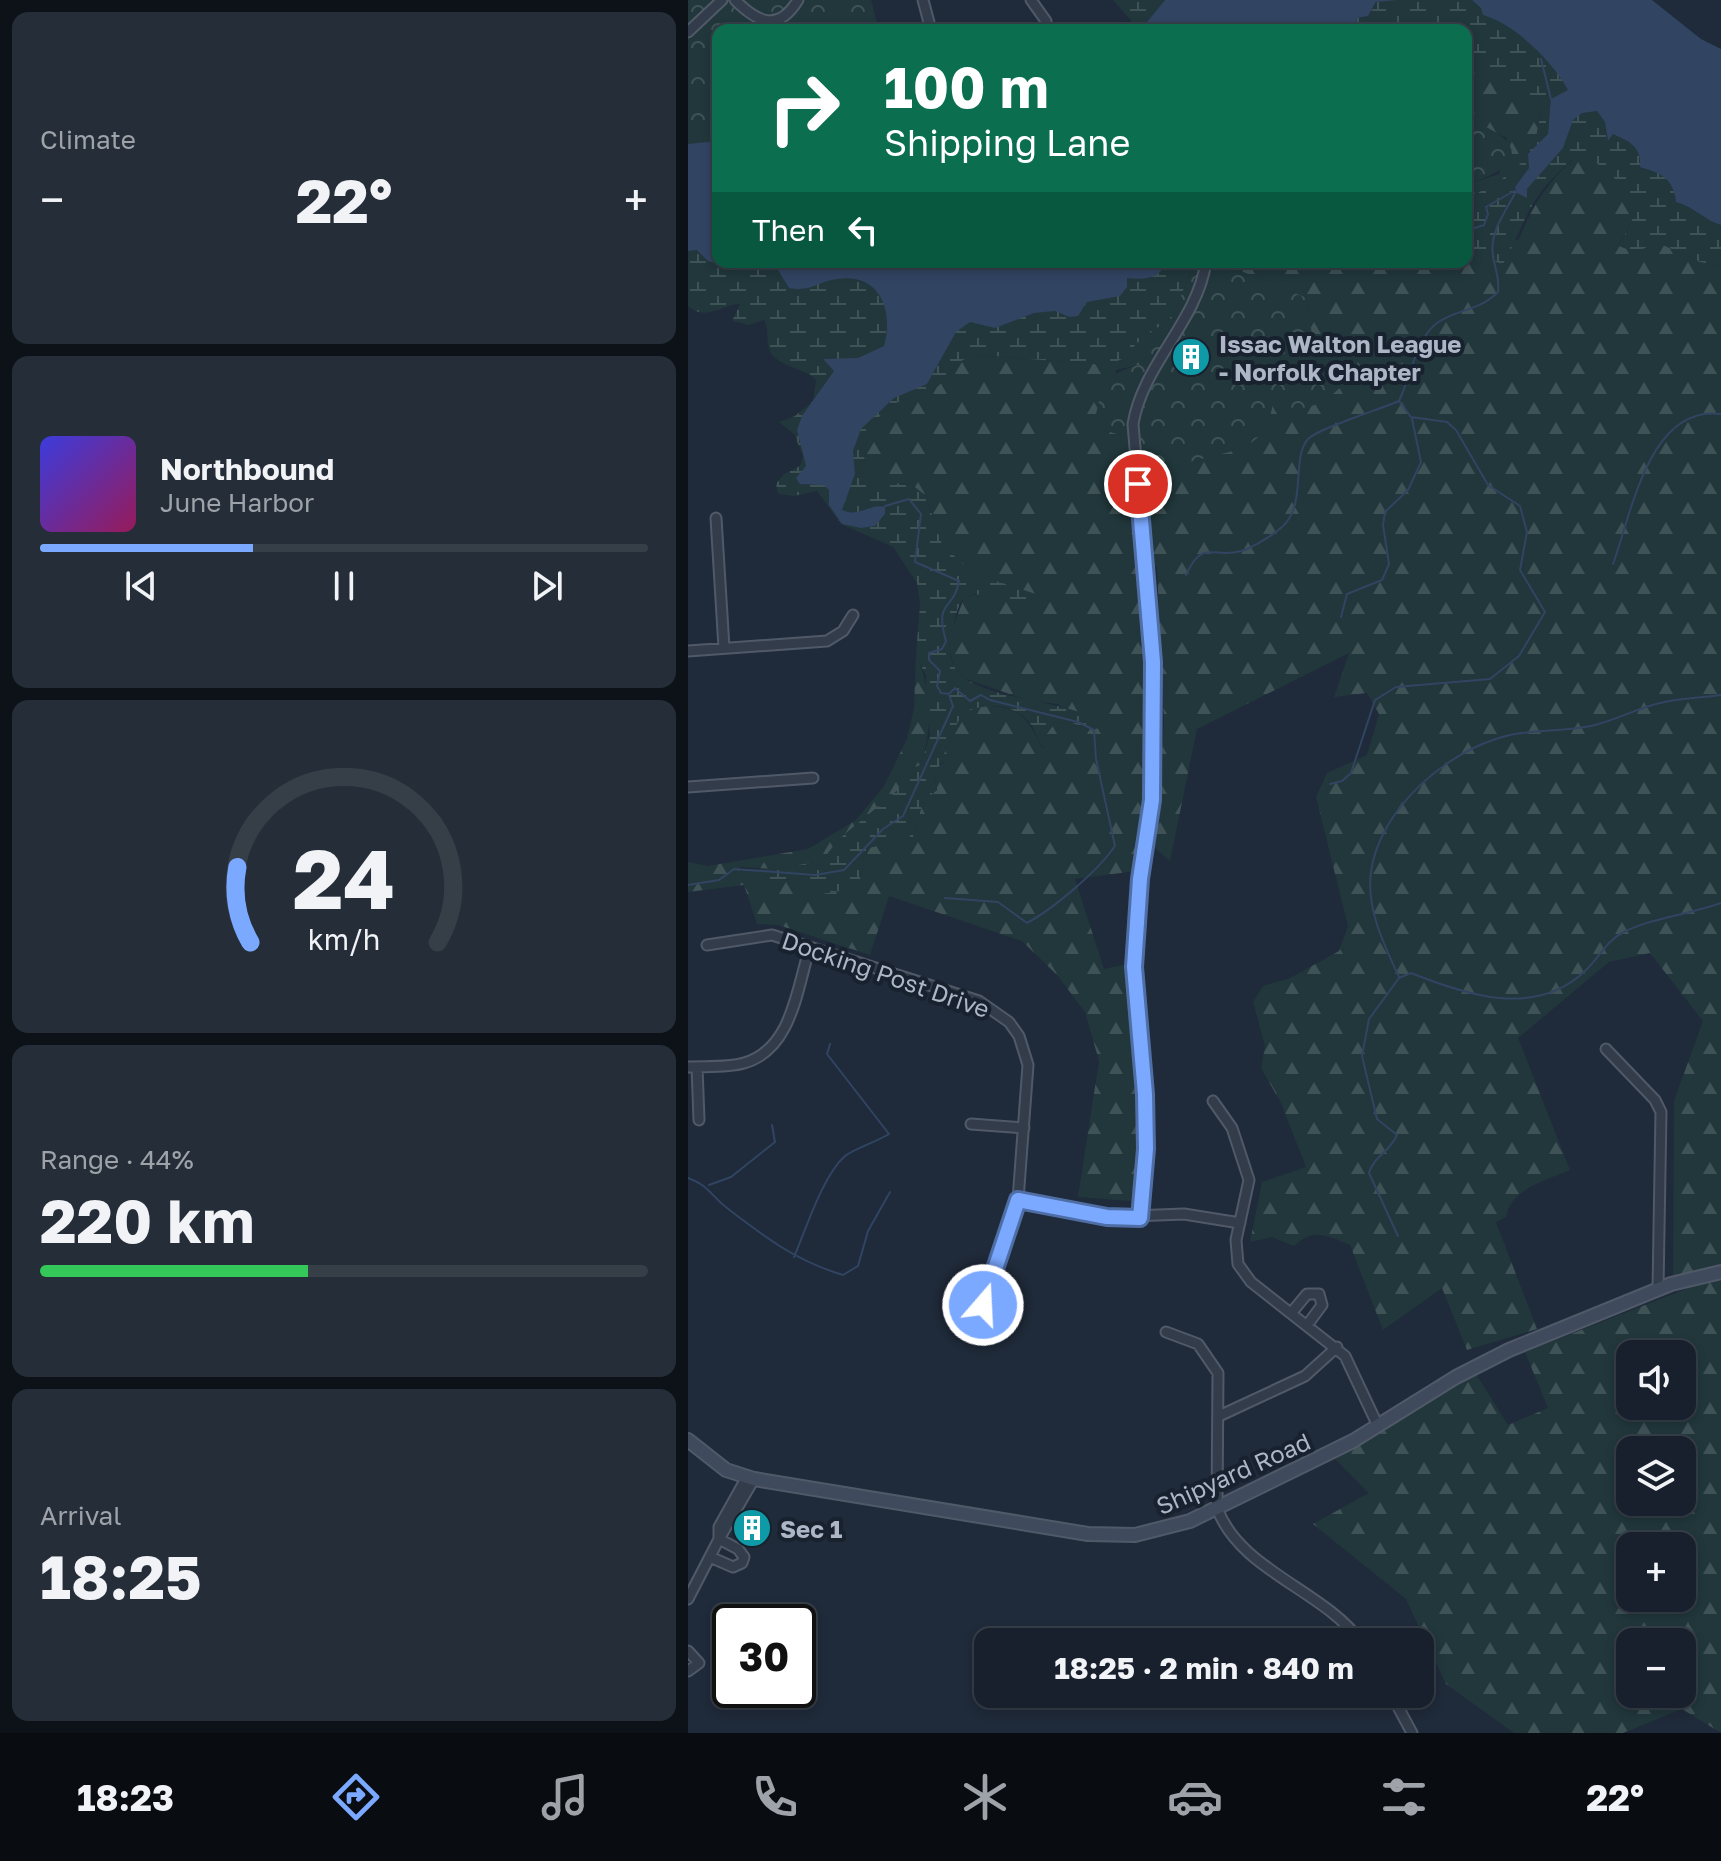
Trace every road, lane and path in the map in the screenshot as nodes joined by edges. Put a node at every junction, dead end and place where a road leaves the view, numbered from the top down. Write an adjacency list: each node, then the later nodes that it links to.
1 (798, 0): 5 (street)
2 (923, 0): 7 (street)
3 (1031, 0): 6 (street)
4 (720, 2): 5 (street); 8 (street)
5 (738, 3)
6 (1046, 21)
7 (929, 24)
8 (688, 32)
9 (1204, 268): 25 (street)
10 (716, 518): 12 (street)
11 (853, 615): 12 (street)
12 (724, 648): 13 (street)
13 (688, 651)
14 (813, 778): 15 (street)
15 (688, 787)
16 (707, 945): 17 (street, Docking Post Drive)
17 (809, 950): 19 (street); 23 (street, Docking Post Drive)
18 (1606, 1049): 28 (street)
19 (692, 1067): 21 (street)
20 (1213, 1101): 26 (street)
21 (699, 1120)
22 (971, 1124): 23 (street)
23 (1024, 1128): 24 (street, Docking Post Drive)
24 (1018, 1200): 25 (street); 29 (street, Docking Post Drive)
25 (1140, 1218): 26 (street)
26 (1240, 1223): 30 (street)
27 (1721, 1272): 28 (street, Shipyard Road)
28 (1658, 1289): 35 (street, Shipyard Road)
29 (983, 1305)
30 (1292, 1312): 31 (street); 31 (street)
31 (1308, 1324): 33 (street)
32 (1166, 1332): 34 (street)
33 (1337, 1347): 34 (street); 35 (street)
34 (1219, 1416): 38 (street)
35 (1378, 1426): 38 (street, Shipyard Road)
36 (688, 1440): 37 (street, Shipyard Road)
37 (751, 1478): 38 (street, Shipyard Road); 39 (street)
38 (1217, 1508): 42 (street)
39 (719, 1539): 40 (street); 40 (street)
40 (710, 1557): 41 (street)
41 (688, 1599)
42 (1348, 1628)
43 (688, 1651): 44 (street)
44 (688, 1671)
45 (1399, 1708): 46 (street)
46 (1412, 1733)

